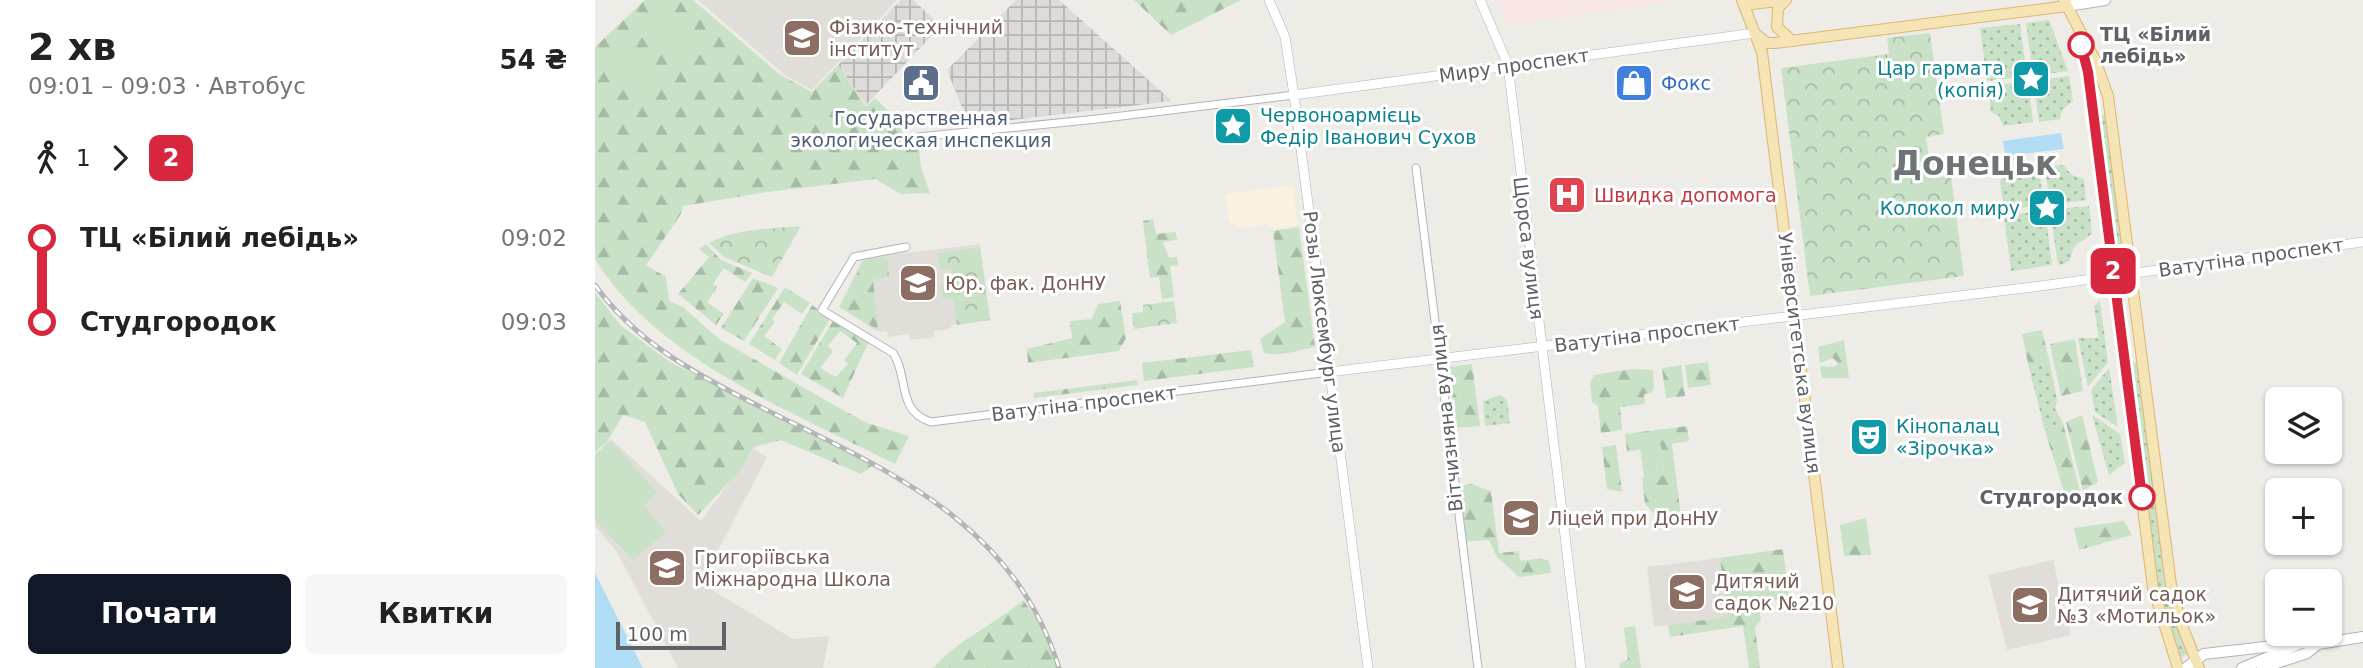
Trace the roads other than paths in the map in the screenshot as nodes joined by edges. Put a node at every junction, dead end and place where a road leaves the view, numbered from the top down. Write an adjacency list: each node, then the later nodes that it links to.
1 (1269, 0): 11 (street, Розы Люксембург улица)
2 (1480, 0): 10 (street, Щорса вулиця)
3 (1787, 0): 5 (main road); 9 (main road)
4 (2105, 0): 6 (main road, Миру проспект)
5 (1743, 3): 8 (main road, Університетська вулиця)
6 (2065, 3): 7 (main road); 9 (main road, Миру проспект)
7 (2074, 22): 12 (main road); 13 (main road)
8 (1755, 33): 9 (main road, Миру проспект); 10 (street, Миру проспект); 20 (main road, Університетська вулиця)
9 (1791, 41)
10 (1509, 65): 11 (street, Миру проспект); 23 (street, Щорса вулиця)
11 (1294, 94): 14 (street, Миру проспект); 25 (street, Розы Люксембург улица)
12 (2113, 122): 13 (main road); 18 (main road)
13 (2095, 124): 19 (main road)
14 (918, 136)
15 (1416, 168): 24 (street, Вітчизняна вулиця)
16 (2363, 242): 18 (street, Ватутіна проспект)
17 (905, 247): 25 (street, Ватутіна проспект)
18 (2132, 274): 19 (street, Ватутіна проспект); 21 (main road)
19 (2113, 276): 20 (street, Ватутіна проспект); 22 (main road)
20 (1795, 316): 23 (street, Ватутіна проспект); 35 (main road, Університетська вулиця)
21 (2140, 342): 22 (main road); 31 (main road)
22 (2123, 344): 36 (main road)
23 (1541, 346): 24 (street, Ватутіна проспект); 34 (street, Щорса вулиця)
24 (1440, 358): 25 (street, Ватутіна проспект); 33 (street, Вітчизняна вулиця)
25 (1329, 372): 32 (street, Розы Люксембург улица)
26 (2363, 637): 27 (main road)
27 (2342, 640)
28 (2275, 646): 31 (main road)
29 (2295, 646): 37 (main road)
30 (2316, 646): 38 (main road)
31 (2193, 665)
32 (1368, 668)
33 (1478, 668)
34 (1581, 668)
35 (1839, 668)
36 (2178, 668)
37 (2242, 668)
38 (2262, 668)

